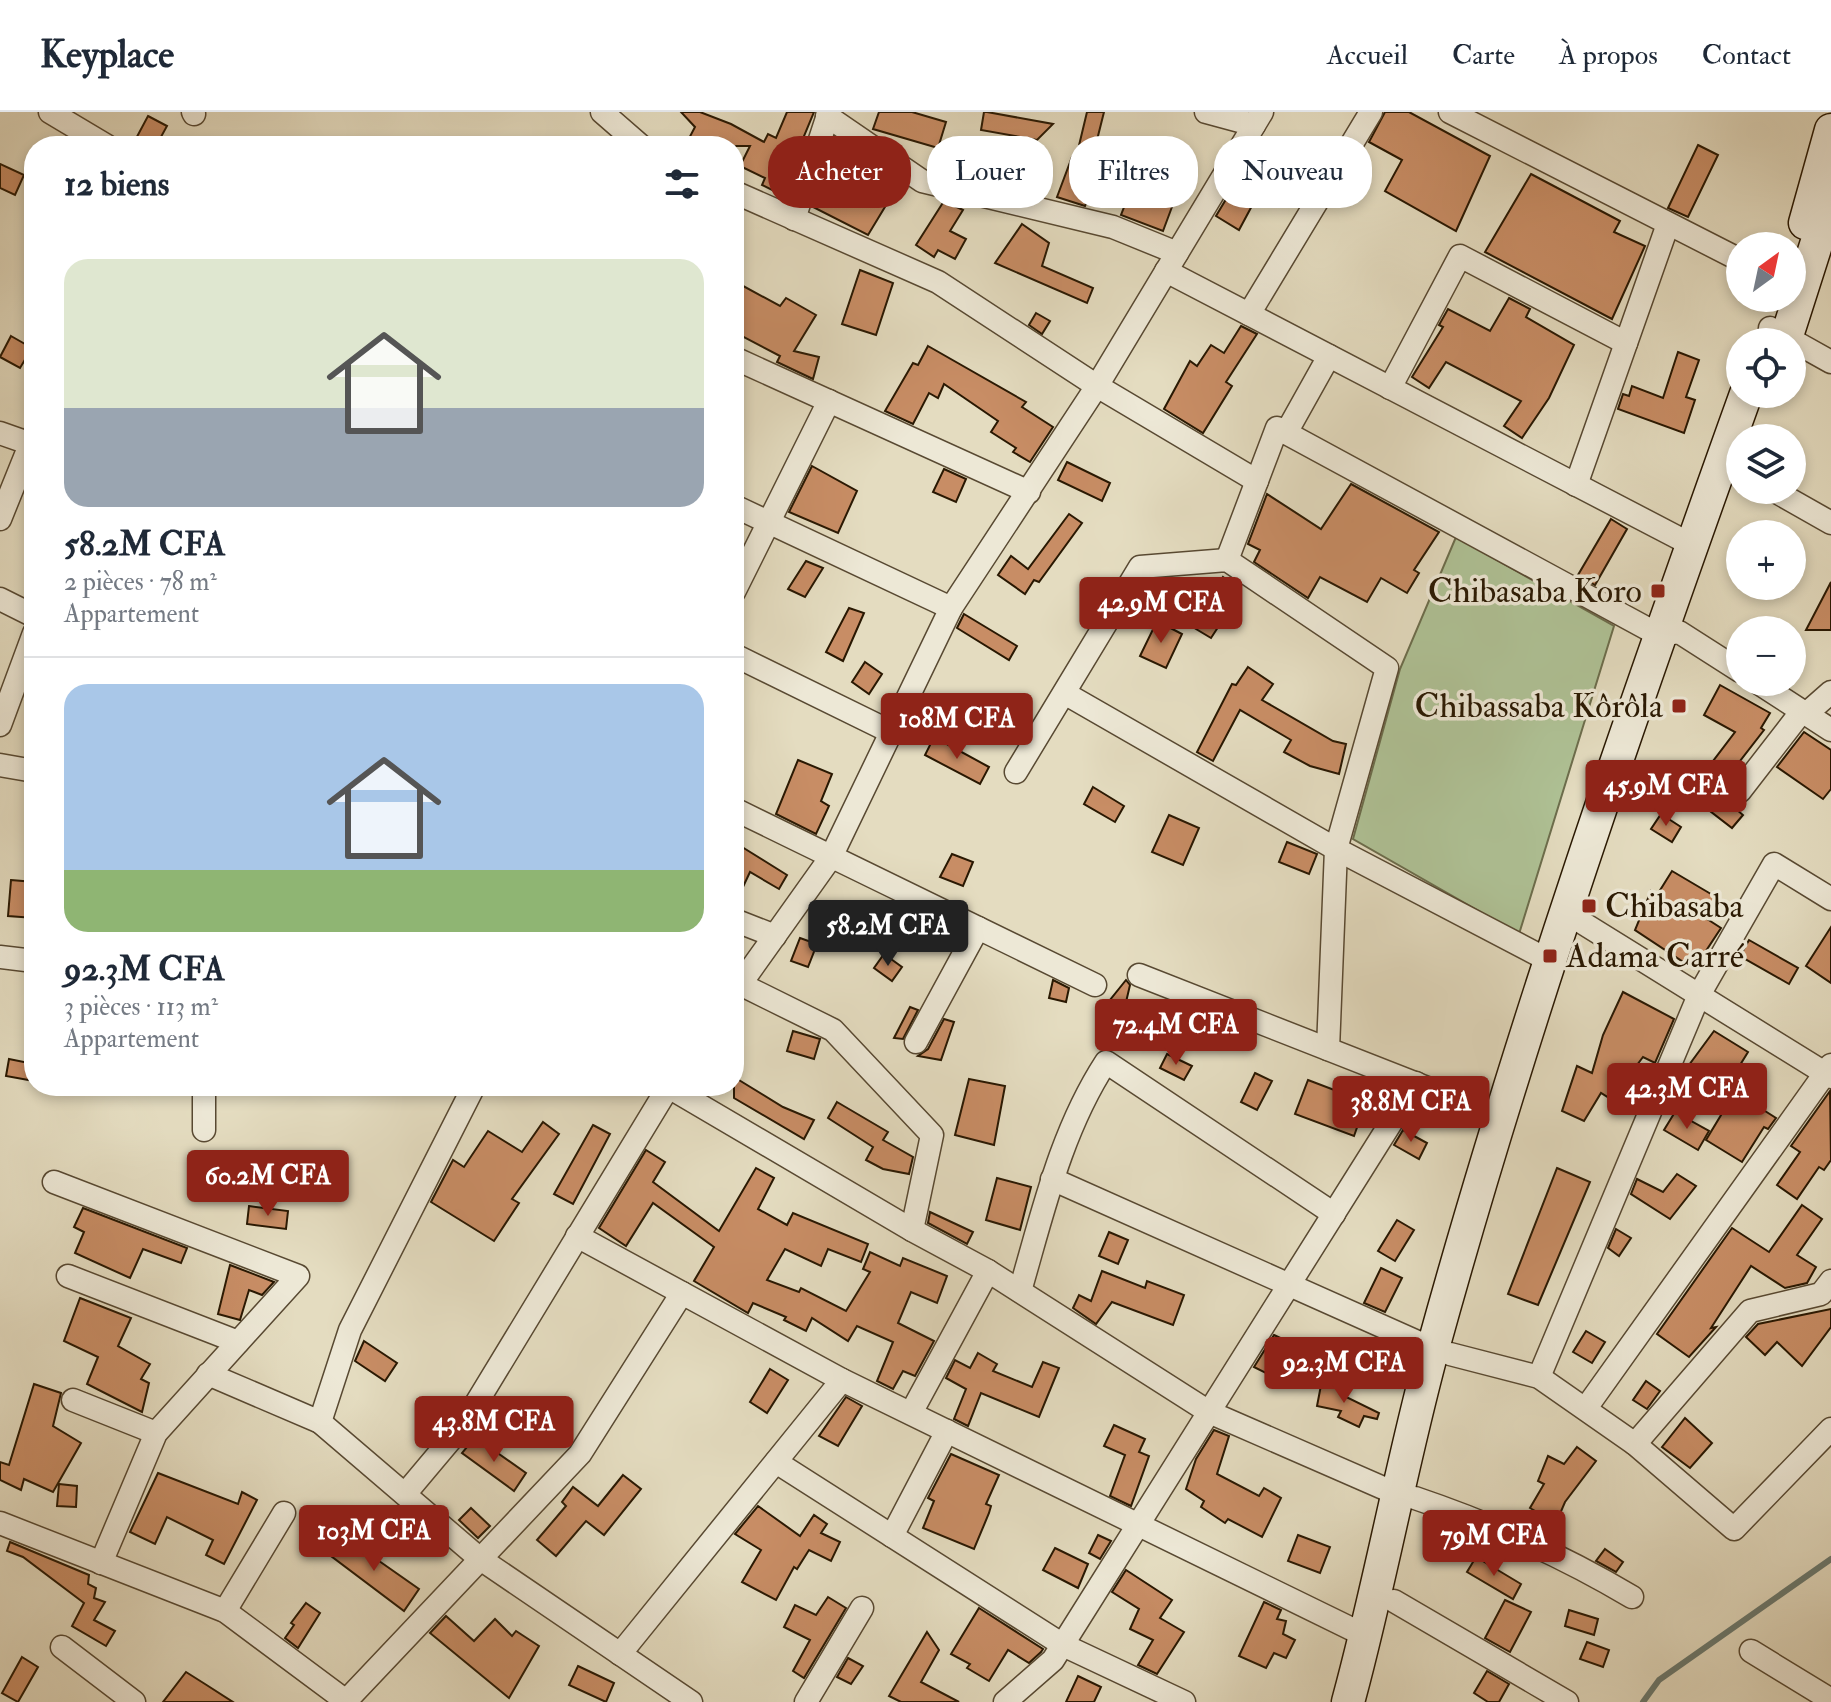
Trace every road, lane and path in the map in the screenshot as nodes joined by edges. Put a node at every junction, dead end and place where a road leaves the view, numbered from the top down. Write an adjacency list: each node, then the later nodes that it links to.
1 (50, 112): 9 (street)
2 (602, 112): 10 (street)
3 (1206, 112): 7 (street)
4 (1371, 112): 18 (street)
5 (1450, 112): 14 (street)
6 (828, 114): 13 (street); 17 (street)
7 (1258, 118): 17 (street)
8 (1831, 130): 15 (main road)
9 (90, 136)
10 (630, 136)
11 (744, 196): 13 (street)
12 (1831, 198): 15 (main road)
13 (794, 219): 25 (street)
14 (1668, 224): 16 (street); 20 (street)
15 (1818, 236): 19 (main road)
16 (1726, 253)
17 (1172, 262): 18 (street); 25 (street)
18 (1249, 314): 22 (street)
19 (1781, 328)
20 (1626, 343): 26 (street); 34 (street)
21 (1806, 350): 23 (street)
22 (1329, 356): 26 (street); 29 (street)
23 (1831, 362)
24 (744, 363): 27 (street)
25 (1097, 386): 32 (street); 36 (street)
26 (1390, 388): 34 (street)
27 (829, 401): 36 (street); 40 (street)
28 (0, 433): 30 (street)
29 (1286, 433): 32 (street); 48 (street)
30 (24, 439)
31 (24, 462): 39 (street)
32 (1257, 481): 43 (street)
33 (1726, 483): 42 (main road)
34 (1576, 485): 42 (street)
35 (1726, 489): 48 (main road)
36 (1029, 492): 46 (street)
37 (1798, 504): 41 (street)
38 (744, 511): 40 (street)
39 (0, 519)
40 (768, 522): 44 (street); 46 (street)
41 (1831, 523)
42 (1692, 545): 48 (main road)
43 (1227, 560): 53 (street); 64 (street)
44 (744, 571)
45 (0, 599): 47 (street)
46 (951, 608): 58 (street)
47 (24, 611)
48 (1669, 634): 51 (street); 67 (main road)
49 (24, 660): 56 (street)
50 (744, 660): 58 (street)
51 (1726, 664)
52 (1831, 692): 55 (street)
53 (1066, 694): 61 (street); 64 (street)
54 (1779, 696): 55 (street)
55 (1804, 712): 57 (street); 62 (street)
56 (0, 725)
57 (1831, 730)
58 (891, 732): 65 (street)
59 (0, 765): 60 (street)
60 (24, 769)
61 (1016, 772)
62 (1740, 791)
63 (744, 814): 65 (street)
64 (1336, 849): 73 (street); 80 (street)
65 (831, 857): 69 (street); 70 (street)
66 (1831, 899): 78 (street)
67 (1573, 917): 73 (main road); 78 (street); 101 (main road)
68 (744, 924): 70 (street)
69 (978, 928): 76 (street); 79 (street)
70 (775, 936): 75 (street)
71 (0, 957): 72 (street)
72 (24, 960)
73 (1550, 961): 87 (main road)
74 (1139, 975): 80 (street)
75 (744, 978)
76 (1095, 985)
77 (744, 991): 92 (street)
78 (1699, 995): 81 (street); 103 (street)
79 (916, 1042)
80 (1328, 1049): 82 (street)
81 (1829, 1072): 106 (street)
82 (1416, 1083): 87 (street); 91 (street)
83 (204, 1096): 88 (street)
84 (469, 1096): 109 (street)
85 (662, 1096): 93 (street)
86 (685, 1096): 92 (street)
87 (1501, 1117): 101 (main road)
88 (204, 1130)
89 (1052, 1179): 91 (street); 97 (street); 98 (street)
90 (54, 1182): 100 (street)
91 (1334, 1214): 97 (street)
92 (912, 1230): 94 (street)
93 (577, 1236): 99 (street); 115 (street)
94 (988, 1271): 98 (street); 108 (street)
95 (68, 1276): 100 (street)
96 (1831, 1281): 113 (street)
97 (1288, 1287): 101 (street); 107 (street)
98 (1020, 1291): 107 (street)
99 (682, 1293): 104 (street); 121 (street)
100 (238, 1342): 102 (street)
101 (1442, 1352): 103 (street); 116 (main road)
102 (208, 1374): 109 (street); 112 (street)
103 (1539, 1377): 106 (street)
104 (842, 1380): 108 (street); 114 (street)
105 (73, 1400): 112 (street)
106 (1586, 1408): 113 (street)
107 (1209, 1412): 116 (street); 119 (street)
108 (911, 1413): 111 (street)
109 (320, 1422): 115 (street)
110 (1831, 1429): 113 (street)
111 (947, 1431): 119 (street); 120 (street)
112 (156, 1433): 122 (street)
113 (1635, 1444)
114 (776, 1462): 120 (street); 131 (street)
115 (405, 1494): 121 (street)
116 (1406, 1496): 123 (street); 124 (main road); 127 (main road)
117 (284, 1513): 126 (street)
118 (0, 1523): 122 (street)
119 (1138, 1525): 127 (street); 128 (street)
120 (892, 1536): 128 (street)
121 (479, 1558): 131 (street); 133 (street)
122 (101, 1563): 126 (street)
123 (1632, 1597)
124 (1394, 1601): 140 (main road); 141 (street)
125 (862, 1608): 136 (street)
126 (225, 1611): 133 (street)
127 (1366, 1636): 139 (main road)
128 (1063, 1645): 137 (street); 138 (street)
129 (62, 1647): 134 (street)
130 (1751, 1651): 132 (street)
131 (620, 1654): 135 (street)
132 (1831, 1700)
133 (346, 1701)
134 (134, 1702)
135 (691, 1702)
136 (806, 1702)
137 (1005, 1702)
138 (1184, 1702)
139 (1348, 1702)
140 (1367, 1702)
141 (1567, 1702)

